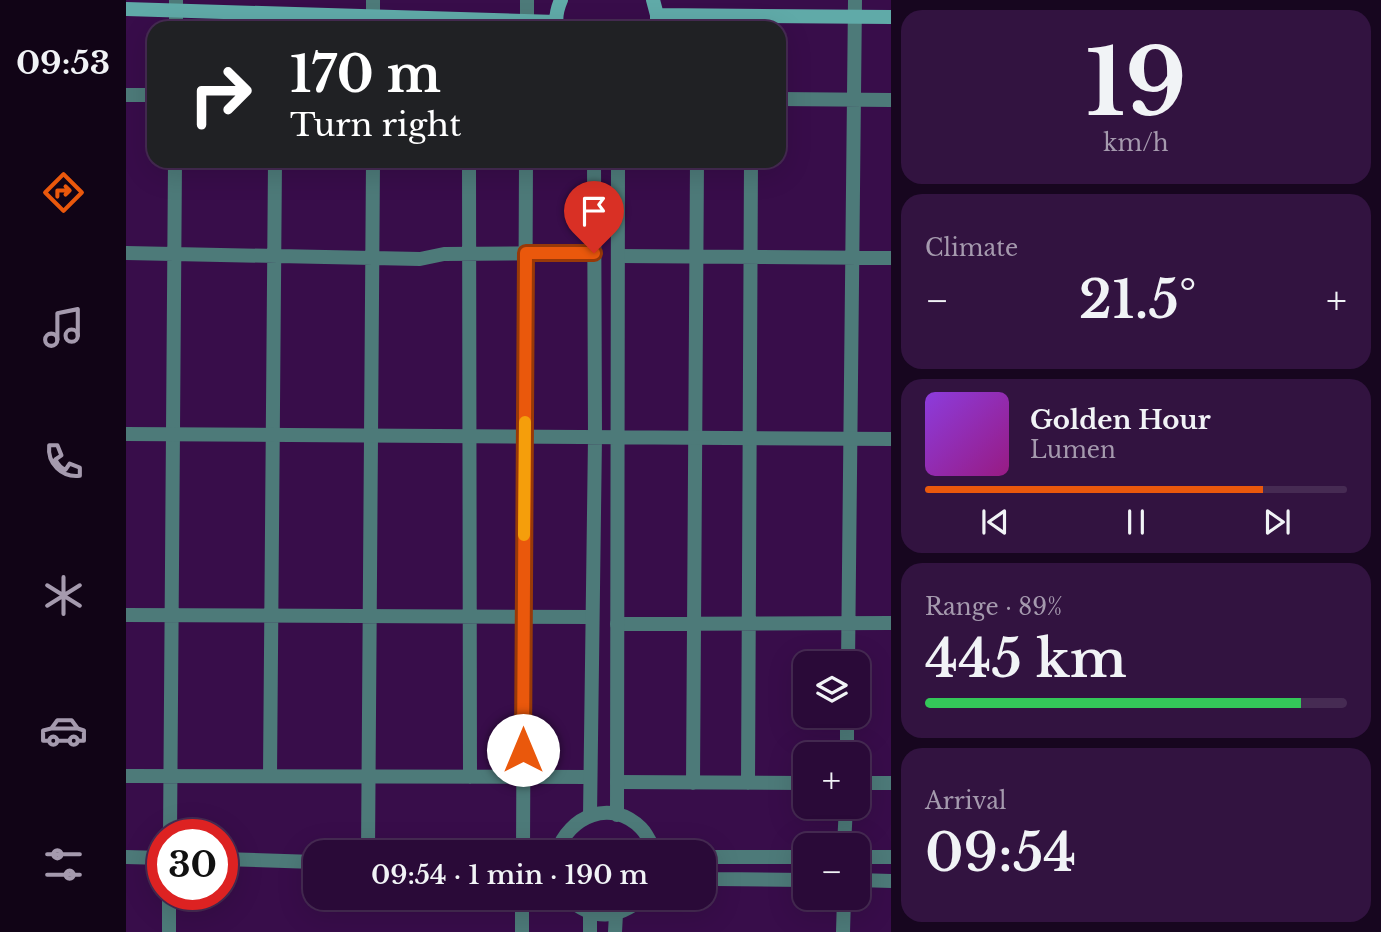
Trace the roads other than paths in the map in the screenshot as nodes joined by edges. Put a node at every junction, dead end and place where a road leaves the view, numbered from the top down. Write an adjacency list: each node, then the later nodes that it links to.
1 (373, 0): 8 (street)
2 (527, 0): 12 (street)
3 (561, 0): 13 (main road)
4 (653, 0): 14 (main road)
5 (855, 0): 9 (street)
6 (176, 5): 7 (main road); 8 (main road)
7 (126, 9)
8 (373, 16): 11 (main road)
9 (855, 17): 10 (main road); 15 (main road); 19 (street)
10 (891, 17)
11 (459, 21)
12 (527, 21)
13 (556, 21)
14 (657, 21)
15 (729, 21)
16 (126, 95): 17 (street)
17 (147, 95)
18 (786, 99): 19 (street)
19 (854, 100): 20 (street); 40 (street)
20 (891, 100)
21 (175, 168): 33 (street)
22 (275, 168): 35 (street)
23 (373, 168): 39 (street)
24 (469, 168): 34 (street)
25 (526, 168): 31 (street)
26 (594, 168): 32 (street)
27 (618, 168): 36 (street)
28 (697, 168): 37 (street)
29 (751, 168): 38 (street)
30 (126, 253): 33 (street)
31 (526, 253): 32 (street); 34 (street); 47 (street)
32 (594, 253): 48 (street)
33 (174, 254): 35 (street); 43 (street)
34 (469, 254): 39 (street); 46 (street)
35 (274, 256): 39 (street); 44 (street)
36 (618, 256): 37 (street); 49 (street)
37 (696, 256): 38 (street); 50 (street)
38 (751, 257): 40 (street); 51 (street)
39 (372, 258): 45 (street)
40 (852, 258): 41 (street); 52 (street)
41 (891, 258)
42 (126, 434): 43 (street)
43 (173, 435): 44 (street); 55 (street)
44 (273, 435): 45 (street); 56 (street)
45 (371, 436): 46 (street); 57 (street)
46 (469, 436): 47 (street); 58 (street)
47 (525, 436): 48 (street); 59 (street)
48 (595, 437): 49 (street); 60 (street)
49 (617, 437): 50 (street); 65 (street)
50 (695, 438): 51 (street); 61 (street)
51 (751, 438): 52 (street); 62 (street)
52 (850, 439): 53 (street); 63 (street)
53 (891, 439)
54 (126, 615): 55 (street)
55 (172, 615): 56 (street); 68 (street)
56 (271, 615): 57 (street); 69 (street)
57 (370, 616): 58 (street); 70 (street)
58 (470, 616): 59 (street); 71 (street)
59 (524, 616): 60 (street); 72 (street)
60 (592, 617): 73 (street)
61 (694, 623): 62 (street); 65 (street); 75 (street)
62 (750, 623): 63 (street); 76 (street)
63 (848, 623): 64 (street); 66 (street)
64 (891, 623)
65 (617, 624): 74 (street)
66 (848, 651)
67 (126, 776): 68 (street)
68 (170, 776): 69 (street); 82 (street)
69 (270, 776): 70 (street)
70 (369, 776): 71 (street); 83 (street)
71 (470, 776): 72 (street)
72 (523, 777): 73 (street); 84 (street)
73 (590, 777): 81 (street)
74 (617, 782): 75 (street); 80 (street)
75 (693, 783): 76 (street)
76 (748, 783): 77 (street)
77 (793, 783)
78 (870, 783): 79 (street)
79 (891, 783)
80 (617, 815): 81 (street); 86 (street)
81 (590, 816): 85 (street)
82 (170, 819)
83 (368, 840)
84 (523, 840)
85 (561, 840)
86 (649, 840)
87 (126, 857): 92 (street)
88 (716, 857): 89 (street)
89 (793, 857)
90 (870, 857): 91 (street)
91 (891, 857)
92 (147, 858)
93 (238, 860): 94 (street)
94 (303, 862)
95 (716, 879): 96 (street)
96 (793, 880)
97 (870, 880): 98 (street)
98 (891, 881)
99 (169, 910): 106 (street)
100 (522, 910): 107 (street)
101 (584, 910): 104 (street)
102 (626, 910): 105 (street)
103 (844, 910): 110 (street)
104 (590, 913): 105 (street); 108 (street)
105 (615, 914): 109 (street)
106 (169, 932)
107 (522, 932)
108 (590, 932)
109 (615, 932)
110 (843, 932)

